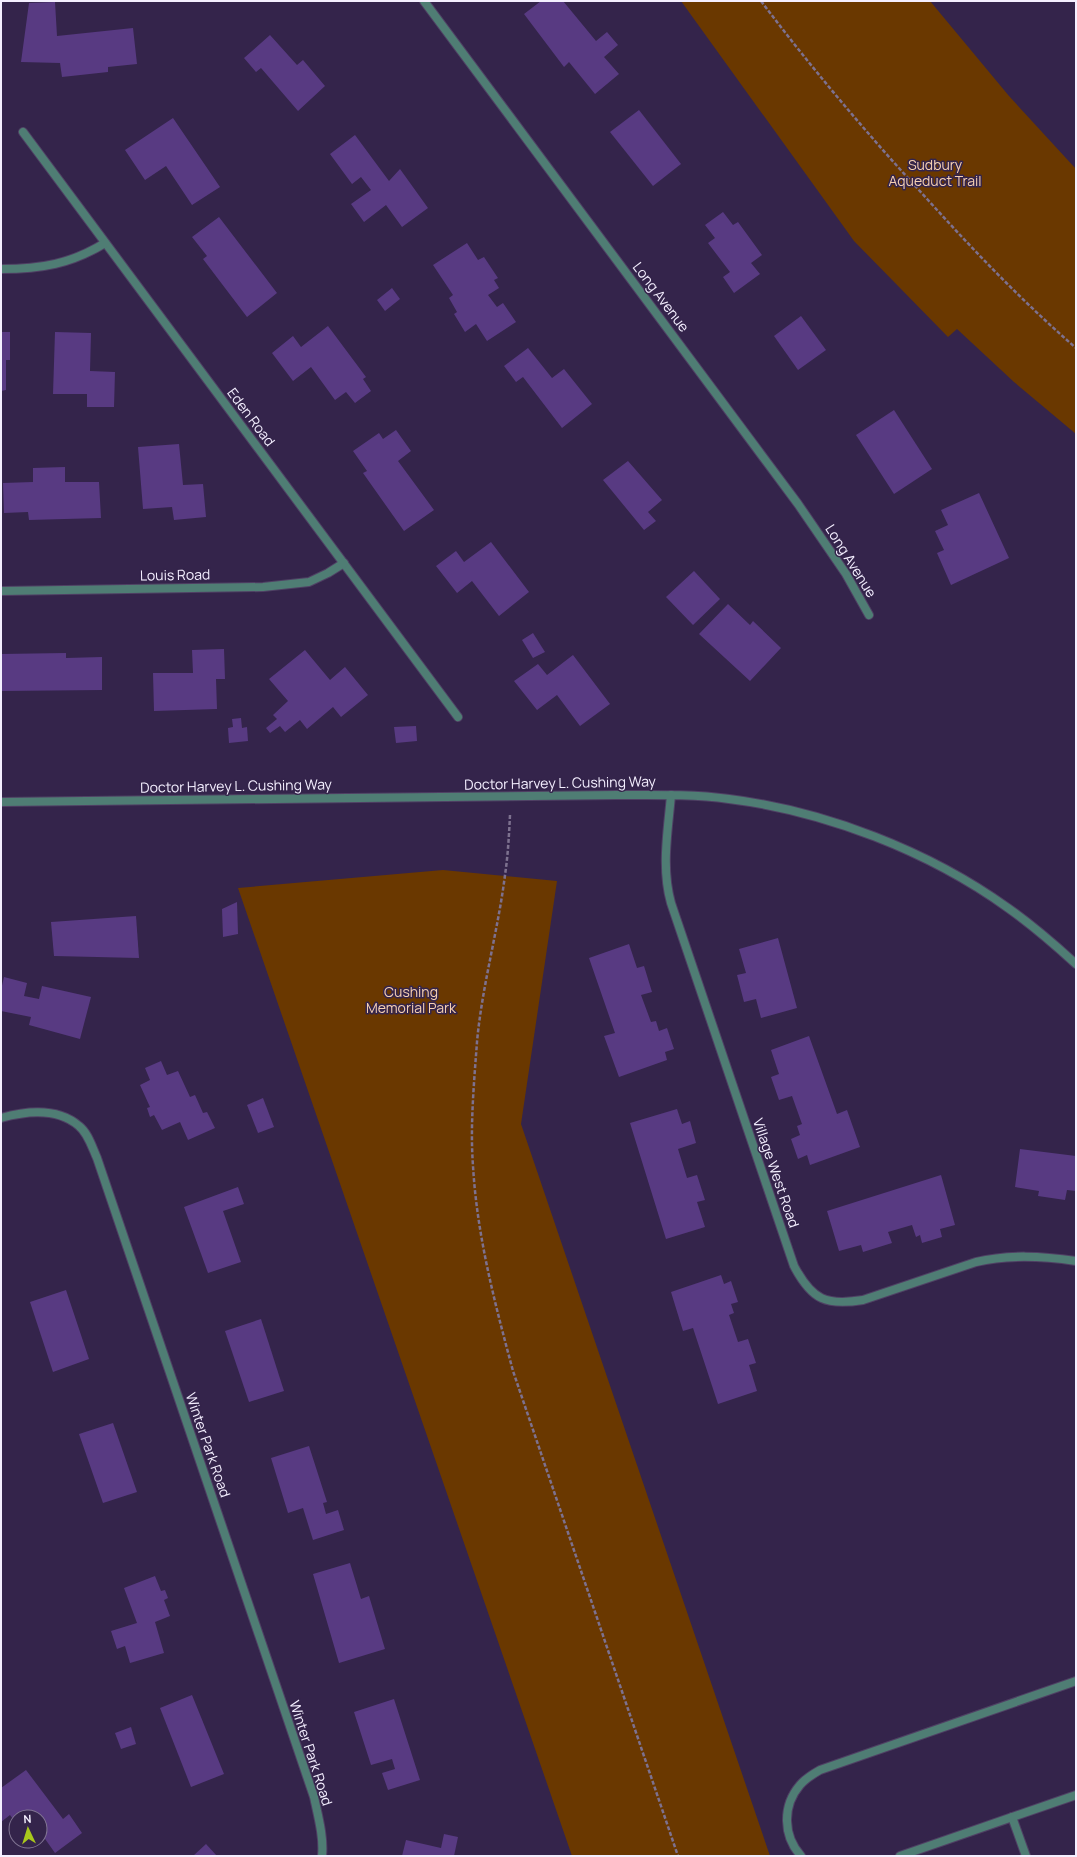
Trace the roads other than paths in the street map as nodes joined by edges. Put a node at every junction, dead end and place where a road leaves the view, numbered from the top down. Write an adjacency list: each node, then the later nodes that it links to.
1 (424, 1): 7 (street, Long Avenue)
2 (22, 132): 3 (street, Eden Road)
3 (105, 243): 4 (street); 5 (street, Eden Road)
4 (1, 269)
5 (344, 563): 6 (street, Louis Road); 8 (street, Eden Road)
6 (1, 591)
7 (869, 614)
8 (458, 717)
9 (671, 795): 10 (street, Doctor Harvey L. Cushing Way); 11 (street, Doctor Harvey L. Cushing Way); 13 (street, Village West Road)
10 (1, 802)
11 (1076, 964)
12 (1, 1118): 17 (street, Winter Park Road)
13 (1076, 1261)
14 (1076, 1681): 18 (street)
15 (1076, 1795): 16 (street)
16 (1012, 1817): 19 (street); 20 (street)
17 (322, 1856)
18 (801, 1856)
19 (900, 1856)
20 (1026, 1856)

